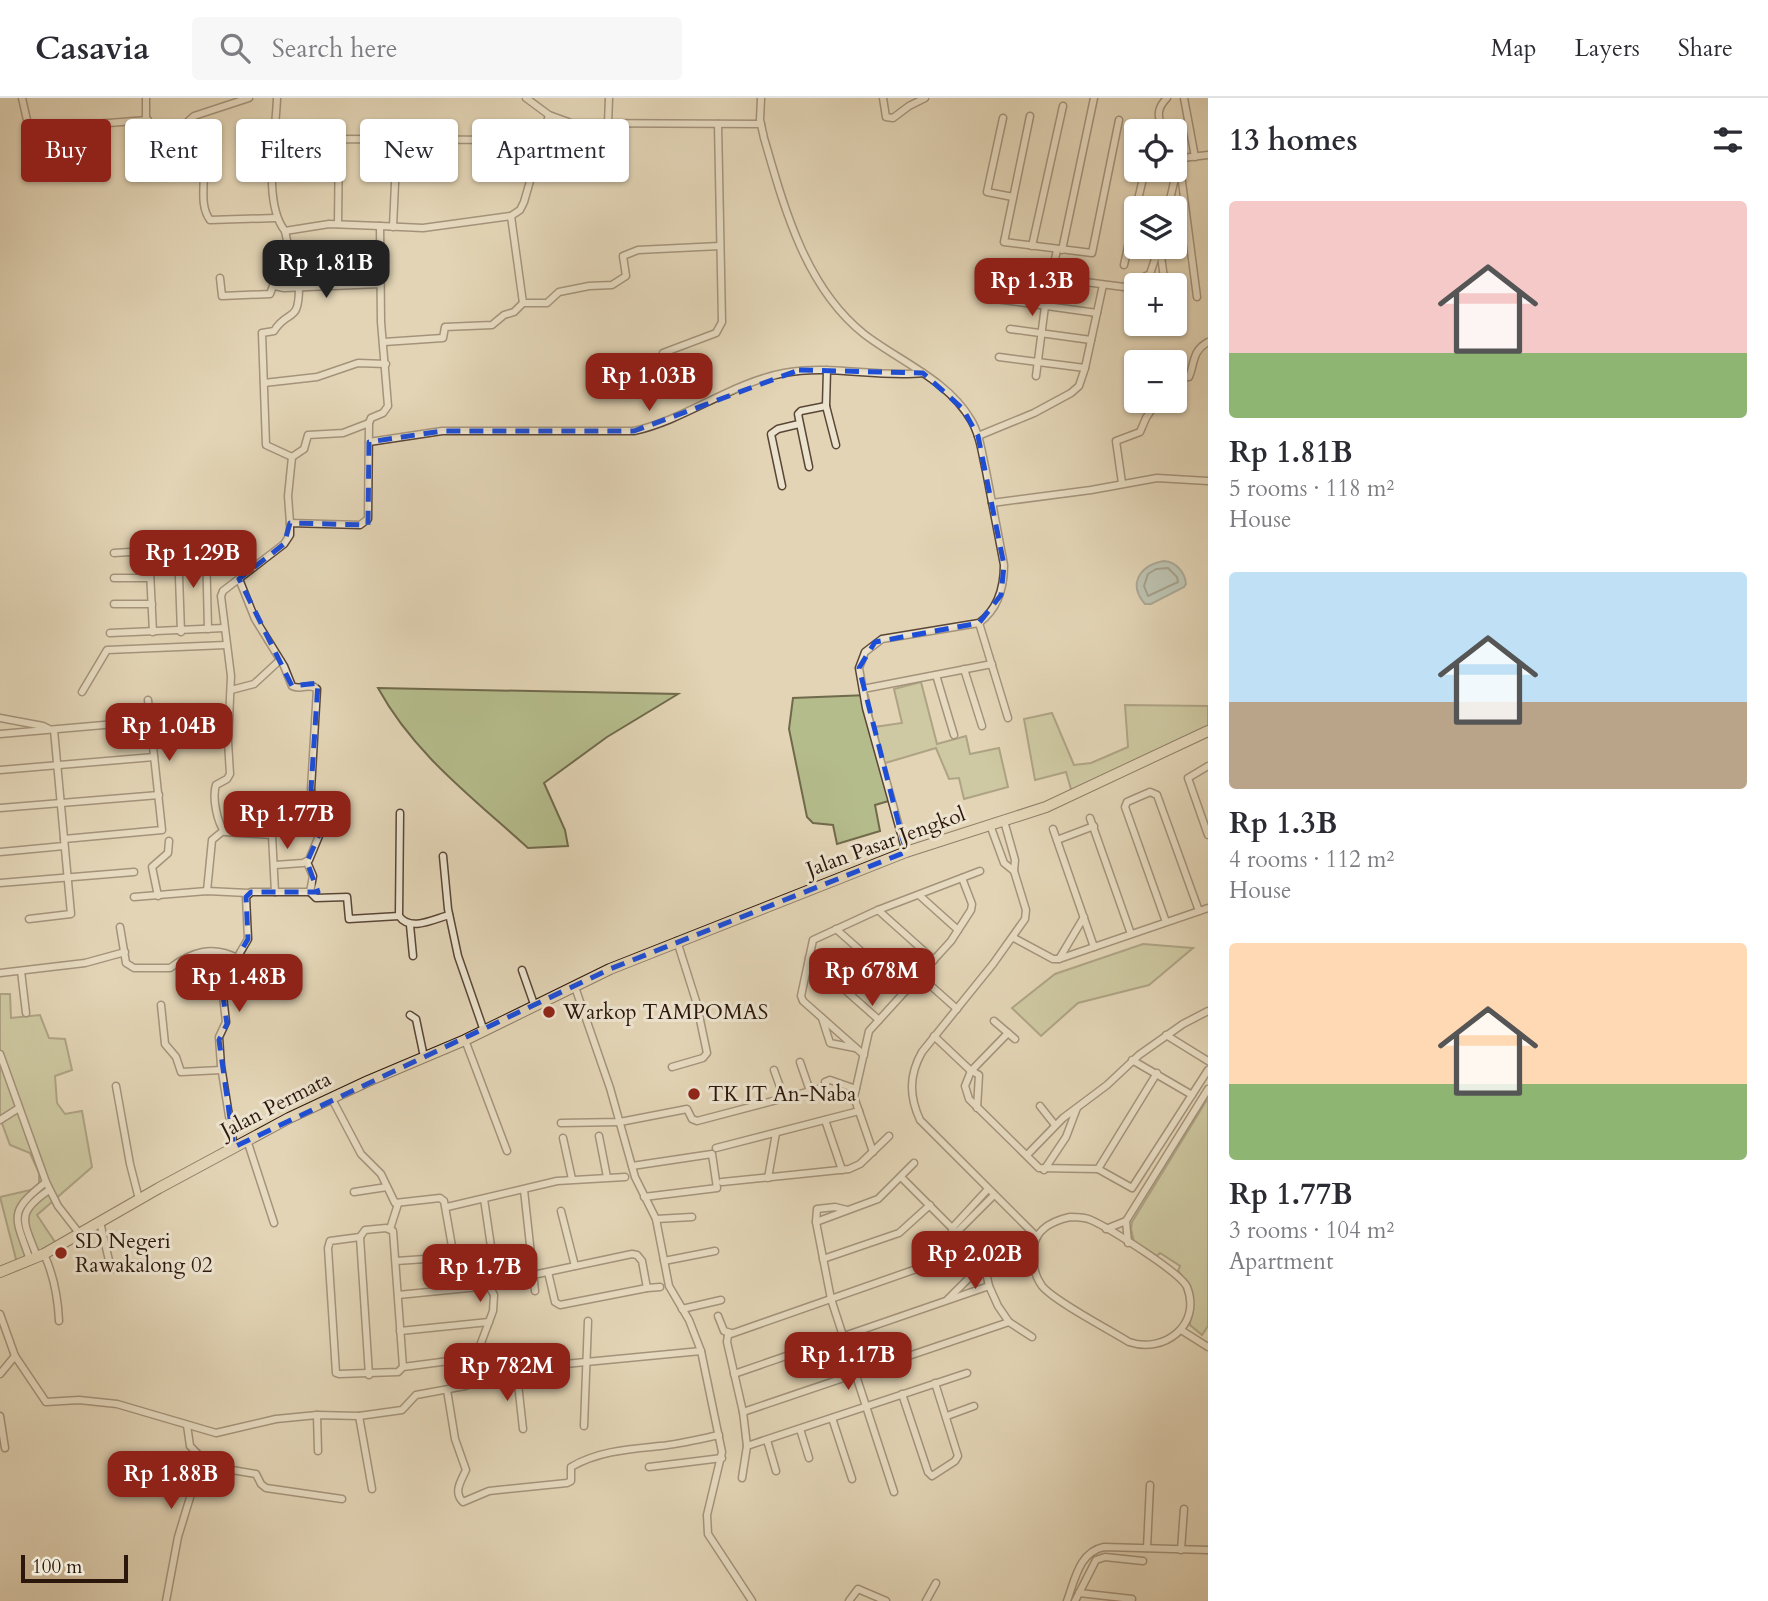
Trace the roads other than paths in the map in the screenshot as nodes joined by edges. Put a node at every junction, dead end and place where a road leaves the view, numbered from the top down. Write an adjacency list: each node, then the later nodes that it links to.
1 (22, 98): 25 (street)
2 (146, 98): 18 (street)
3 (248, 98): 13 (street)
4 (277, 98): 39 (street)
5 (526, 98): 15 (street)
6 (609, 98): 22 (street)
7 (761, 98): 28 (street)
8 (883, 98): 9 (street)
9 (925, 98)
10 (1094, 98): 46 (street)
11 (1167, 98): 23 (street)
12 (1184, 98): 31 (street)
13 (236, 100): 19 (street)
14 (1063, 106): 45 (street)
15 (549, 115): 20 (street); 21 (street)
16 (1030, 116): 37 (street)
17 (1003, 118): 37 (street)
18 (148, 119)
19 (190, 119)
20 (548, 119)
21 (560, 119)
22 (608, 119)
23 (1159, 119)
24 (1119, 120): 46 (street)
25 (125, 122)
26 (629, 124): 27 (street)
27 (718, 124): 28 (street); 44 (street)
28 (761, 124): 71 (street)
29 (360, 139): 40 (street)
30 (1208, 156): 31 (street)
31 (1195, 157): 32 (street)
32 (1187, 158)
33 (204, 182): 39 (street)
34 (395, 182): 42 (street)
35 (530, 182): 38 (street)
36 (1180, 182): 56 (street)
37 (1013, 197): 45 (street)
38 (511, 216): 42 (street); 57 (street)
39 (276, 218): 43 (street)
40 (338, 224): 41 (street); 43 (street)
41 (380, 226): 42 (street); 51 (street)
42 (393, 227)
43 (285, 231): 53 (street)
44 (720, 246): 57 (street); 65 (street)
45 (1032, 246): 46 (street)
46 (1060, 250): 49 (street)
47 (1125, 259): 48 (street)
48 (1124, 265)
49 (1050, 277): 52 (street); 58 (street); 58 (street)
50 (220, 278): 53 (street)
51 (380, 284): 54 (street); 63 (street)
52 (1103, 285): 55 (street); 59 (street)
53 (275, 286): 54 (street)
54 (299, 287): 74 (street)
55 (1124, 287)
56 (1197, 297)
57 (523, 303): 63 (street)
58 (1045, 306): 59 (street); 61 (street)
59 (1097, 313): 62 (street)
60 (1010, 329): 61 (street)
61 (1042, 333): 62 (street); 67 (street)
62 (1091, 340): 69 (street)
63 (384, 342): 68 (street)
64 (1208, 342): 73 (street)
65 (663, 353)
66 (999, 357): 67 (street)
67 (1038, 362): 69 (street); 72 (street)
68 (386, 364): 74 (street); 77 (street)
69 (1085, 368): 79 (street)
70 (827, 370): 71 (street); 75 (street); 80 (street)
71 (923, 373): 79 (street)
72 (1036, 376)
73 (1187, 377)
74 (264, 383): 82 (street)
75 (826, 406): 78 (street); 81 (street)
76 (1149, 413): 85 (street)
77 (369, 423): 80 (street); 82 (street)
78 (799, 425): 83 (street); 86 (street)
79 (978, 436): 87 (street)
80 (369, 442): 88 (street)
81 (836, 445)
82 (292, 457): 88 (street)
83 (809, 467)
84 (1208, 481): 85 (street)
85 (1122, 483): 87 (street)
86 (782, 486)
87 (992, 503): 97 (street)
88 (290, 523): 94 (street)
89 (178, 549): 90 (street); 99 (street); 101 (street)
90 (149, 551): 91 (street); 93 (street)
91 (114, 553)
92 (114, 578): 93 (street)
93 (150, 578): 96 (street)
94 (239, 579): 98 (street); 104 (street)
95 (114, 604): 96 (street)
96 (152, 604): 100 (street)
97 (979, 623): 105 (street); 108 (street)
98 (224, 628): 99 (street); 103 (street)
99 (208, 629): 101 (street)
100 (153, 632): 101 (street); 102 (street)
101 (181, 632)
102 (110, 633)
103 (226, 645): 109 (street); 110 (street)
104 (280, 660): 109 (street); 143 (street)
105 (992, 663): 106 (street); 113 (street)
106 (964, 669): 107 (street); 115 (street)
107 (936, 674): 108 (street); 121 (street)
108 (863, 689): 141 (street)
109 (231, 690): 116 (street)
110 (82, 692)
111 (148, 700): 114 (street)
112 (0, 718): 117 (street)
113 (1008, 718)
114 (150, 721): 117 (street); 122 (street)
115 (982, 726)
116 (228, 729): 120 (street); 135 (street)
117 (52, 730): 119 (street); 123 (street)
118 (1208, 731): 131 (main road, Jalan Pasar Jengkol)
119 (0, 734)
120 (194, 735)
121 (954, 735)
122 (154, 757): 123 (street); 126 (street)
123 (57, 765): 125 (street); 127 (street)
124 (1208, 766): 136 (street)
125 (0, 770)
126 (159, 795): 127 (street); 139 (street)
127 (61, 804): 128 (street); 139 (street)
128 (0, 808)
129 (400, 813): 162 (street)
130 (1090, 818): 133 (street)
131 (1004, 821): 132 (main road, Jalan Pasar Jengkol); 146 (street)
132 (990, 825): 141 (main road, Jalan Pasar Jengkol); 146 (street)
133 (1094, 826): 137 (street); 170 (street)
134 (1053, 829): 137 (street)
135 (223, 831): 144 (street); 151 (street)
136 (1208, 835)
137 (1057, 840): 163 (street)
138 (169, 841): 156 (street)
139 (64, 843): 140 (street); 148 (street)
140 (0, 852)
141 (906, 852): 172 (main road, Jalan Pasar Jengkol)
142 (443, 856): 161 (street)
143 (307, 862): 144 (street); 153 (street)
144 (275, 865): 152 (street)
145 (980, 871): 149 (street)
146 (1014, 871): 171 (street)
147 (134, 872): 148 (street)
148 (67, 877): 150 (street); 164 (street)
149 (962, 878): 155 (street); 169 (street)
150 (0, 883)
151 (207, 891): 154 (street); 156 (street)
152 (275, 891): 153 (street); 154 (street)
153 (310, 892): 162 (street)
154 (248, 893): 176 (street)
155 (919, 895): 159 (street); 169 (street)
156 (158, 896): 157 (street)
157 (134, 897)
158 (1208, 908): 160 (street)
159 (878, 911): 168 (street); 179 (street)
160 (1199, 911): 165 (street); 165 (street)
161 (449, 915): 166 (street); 195 (street)
162 (399, 916): 166 (street)
163 (1084, 917): 173 (street); 178 (street)
164 (29, 919)
165 (1166, 922): 170 (street)
166 (410, 925): 175 (street)
167 (120, 927): 174 (street)
168 (836, 929): 177 (street); 185 (street)
169 (958, 930): 179 (street)
170 (1131, 934): 173 (street)
171 (1014, 938): 178 (street); 188 (street)
172 (677, 941): 184 (main road, Jalan Pasar Jengkol); 208 (street)
173 (1094, 947): 178 (street)
174 (125, 952): 176 (street); 181 (street)
175 (413, 956)
176 (237, 958): 209 (street)
177 (809, 958): 192 (street); 193 (street)
178 (1059, 959)
179 (934, 960): 183 (street)
180 (522, 970): 187 (street)
181 (21, 971): 182 (street); 190 (street)
182 (0, 973)
183 (920, 976): 185 (street); 188 (street)
184 (575, 987): 187 (main road, Jalan Permata); 228 (street)
185 (906, 991): 193 (street)
186 (161, 1005): 209 (street)
187 (535, 1007): 195 (main road, Jalan Permata)
188 (957, 1009): 198 (street)
189 (1208, 1011): 197 (street)
190 (26, 1013)
191 (410, 1015): 204 (street)
192 (822, 1017): 201 (street); 201 (street)
193 (880, 1020): 203 (street)
194 (994, 1021): 196 (street)
195 (484, 1031): 200 (main road, Jalan Permata)
196 (1008, 1033): 199 (street); 212 (street)
197 (1166, 1035): 205 (street); 206 (street)
198 (934, 1036): 212 (street); 254 (street)
199 (1015, 1039)
200 (465, 1040): 204 (main road, Jalan Permata); 238 (street)
201 (857, 1049): 203 (street)
202 (0, 1054): 222 (street)
203 (864, 1055): 215 (street)
204 (424, 1057): 220 (main road, Jalan Permata)
205 (1132, 1060): 213 (street); 224 (street)
206 (1208, 1061)
207 (800, 1062): 217 (street)
208 (672, 1068)
209 (221, 1070): 236 (street)
210 (775, 1070): 219 (street)
211 (1208, 1070): 218 (street)
212 (971, 1071): 223 (street); 223 (street)
213 (1157, 1073): 218 (street); 243 (street)
214 (117, 1086): 260 (street)
215 (856, 1088): 217 (street); 225 (street)
216 (1208, 1089): 271 (street)
217 (810, 1091): 219 (street)
218 (1192, 1095): 243 (street)
219 (784, 1098): 228 (street)
220 (332, 1099): 235 (main road, Jalan Permata); 253 (street)
221 (1040, 1106): 230 (street)
222 (19, 1108): 227 (street); 252 (street)
223 (977, 1108): 240 (street)
224 (1077, 1108): 230 (street); 245 (street)
225 (859, 1111): 226 (street); 239 (street)
226 (825, 1120): 231 (street); 244 (street)
227 (0, 1121)
228 (620, 1122): 229 (street); 242 (street)
229 (561, 1123)
230 (1055, 1125): 240 (street)
231 (776, 1133): 237 (street); 249 (street)
232 (599, 1136): 246 (street)
233 (889, 1136): 239 (street)
234 (563, 1138): 250 (street)
235 (247, 1140): 236 (main road, Jalan Permata); 272 (street)
236 (234, 1147): 260 (main road, Jalan Permata)
237 (716, 1148)
238 (507, 1151)
239 (873, 1152): 244 (street)
240 (1027, 1155): 245 (street)
241 (914, 1163): 248 (street)
242 (632, 1166): 259 (street); 259 (street)
243 (1098, 1169): 245 (street)
244 (842, 1170): 249 (street)
245 (1044, 1170)
246 (607, 1177): 247 (street); 250 (street)
247 (625, 1177)
248 (901, 1177): 263 (street); 265 (street)
249 (768, 1178): 251 (street)
250 (572, 1179): 256 (street)
251 (722, 1181)
252 (46, 1182): 255 (street); 283 (street)
253 (387, 1187): 257 (street); 262 (street)
254 (988, 1189): 258 (street); 273 (street)
255 (49, 1190): 276 (street); 283 (street)
256 (524, 1190): 261 (street); 293 (street)
257 (354, 1192)
258 (994, 1195): 277 (street); 279 (street)
259 (644, 1197): 268 (street)
260 (139, 1199): 269 (main road, Jalan Permata)
261 (484, 1199): 264 (street); 285 (street)
262 (398, 1204): 264 (street); 274 (street)
263 (930, 1205): 273 (street); 284 (street)
264 (447, 1207): 282 (street)
265 (847, 1210): 270 (street); 270 (street)
266 (561, 1211): 290 (street)
267 (692, 1217): 268 (street)
268 (656, 1219): 287 (street)
269 (100, 1222): 276 (main road, Jalan Permata); 289 (street)
270 (816, 1222): 284 (street)
271 (1126, 1222): 275 (street); 280 (street)
272 (274, 1223)
273 (953, 1227): 277 (street)
274 (390, 1228): 278 (street); 286 (street)
275 (1106, 1229): 279 (street); 280 (street)
276 (79, 1233): 283 (main road, Jalan Permata)
277 (955, 1235): 288 (street); 300 (street)
278 (360, 1237): 324 (street); 324 (street)
279 (1037, 1237): 310 (street)
280 (1128, 1243): 310 (street)
281 (715, 1251): 287 (street)
282 (453, 1252)
283 (37, 1257): 291 (main road, Jalan Permata); 306 (street)
284 (822, 1259): 300 (street)
285 (493, 1260)
286 (396, 1261): 294 (street); 299 (street)
287 (664, 1261): 303 (street)
288 (985, 1262): 295 (street); 302 (street)
289 (132, 1265)
290 (575, 1266): 292 (street); 297 (street)
291 (0, 1272)
292 (548, 1272): 293 (street); 297 (street)
293 (533, 1275): 298 (street)
294 (489, 1286): 299 (street); 308 (street)
295 (989, 1286): 302 (street); 309 (street)
296 (660, 1287): 297 (street)
297 (647, 1288)
298 (535, 1291)
299 (398, 1295): 311 (street)
300 (831, 1299): 312 (street); 313 (street)
301 (722, 1300): 303 (street)
302 (946, 1301): 313 (street)
303 (682, 1309): 316 (street)
304 (0, 1314): 317 (street)
305 (718, 1316): 312 (street)
306 (59, 1321)
307 (588, 1321): 318 (street)
308 (489, 1322): 311 (street); 319 (street)
309 (1009, 1322): 314 (street); 320 (street)
310 (1181, 1330): 315 (street)
311 (400, 1331): 319 (street)
312 (730, 1333): 323 (street)
313 (844, 1335): 320 (street); 323 (street)
314 (1032, 1337)
315 (1208, 1347)
316 (701, 1351): 318 (street); 341 (street)
317 (15, 1356): 322 (street); 337 (street)
318 (587, 1362): 325 (street); 338 (street)
319 (404, 1367): 324 (street)
320 (856, 1372): 329 (street); 331 (street)
321 (967, 1373): 326 (street)
322 (0, 1374)
323 (734, 1374): 331 (street)
324 (369, 1375)
325 (517, 1375): 327 (street); 339 (street)
326 (935, 1382): 328 (street); 335 (street)
327 (447, 1390): 334 (street); 341 (street)
328 (902, 1394): 329 (street); 335 (street)
329 (867, 1406): 336 (street); 355 (street)
330 (974, 1406): 335 (street)
331 (743, 1412): 343 (street)
332 (317, 1415): 334 (street); 337 (street); 345 (street)
333 (0, 1416): 344 (street)
334 (359, 1416): 354 (street)
335 (947, 1416)
336 (832, 1418): 340 (street); 352 (street)
337 (187, 1425): 346 (street)
338 (584, 1426)
339 (523, 1429)
340 (800, 1429): 342 (street); 348 (street)
341 (719, 1435): 347 (street)
342 (766, 1440): 343 (street); 350 (street)
343 (747, 1446): 351 (street)
344 (5, 1448)
345 (318, 1451)
346 (202, 1458): 356 (street); 365 (street)
347 (722, 1458): 349 (street); 366 (street)
348 (809, 1458)
349 (649, 1467)
350 (776, 1471)
351 (742, 1478)
352 (852, 1479)
353 (1150, 1485): 358 (street)
354 (372, 1489)
355 (894, 1492)
356 (342, 1499)
357 (1184, 1509): 359 (street)
358 (1147, 1548): 359 (street); 370 (street)
359 (1181, 1550): 360 (street)
360 (1208, 1550)
361 (1143, 1561): 363 (street)
362 (936, 1583): 369 (street)
363 (1079, 1593): 364 (street); 371 (street)
364 (1132, 1599)
365 (166, 1601)
366 (752, 1601)
367 (848, 1601): 368 (street)
368 (886, 1601)
369 (926, 1601)
370 (1067, 1601)
371 (1075, 1601)

